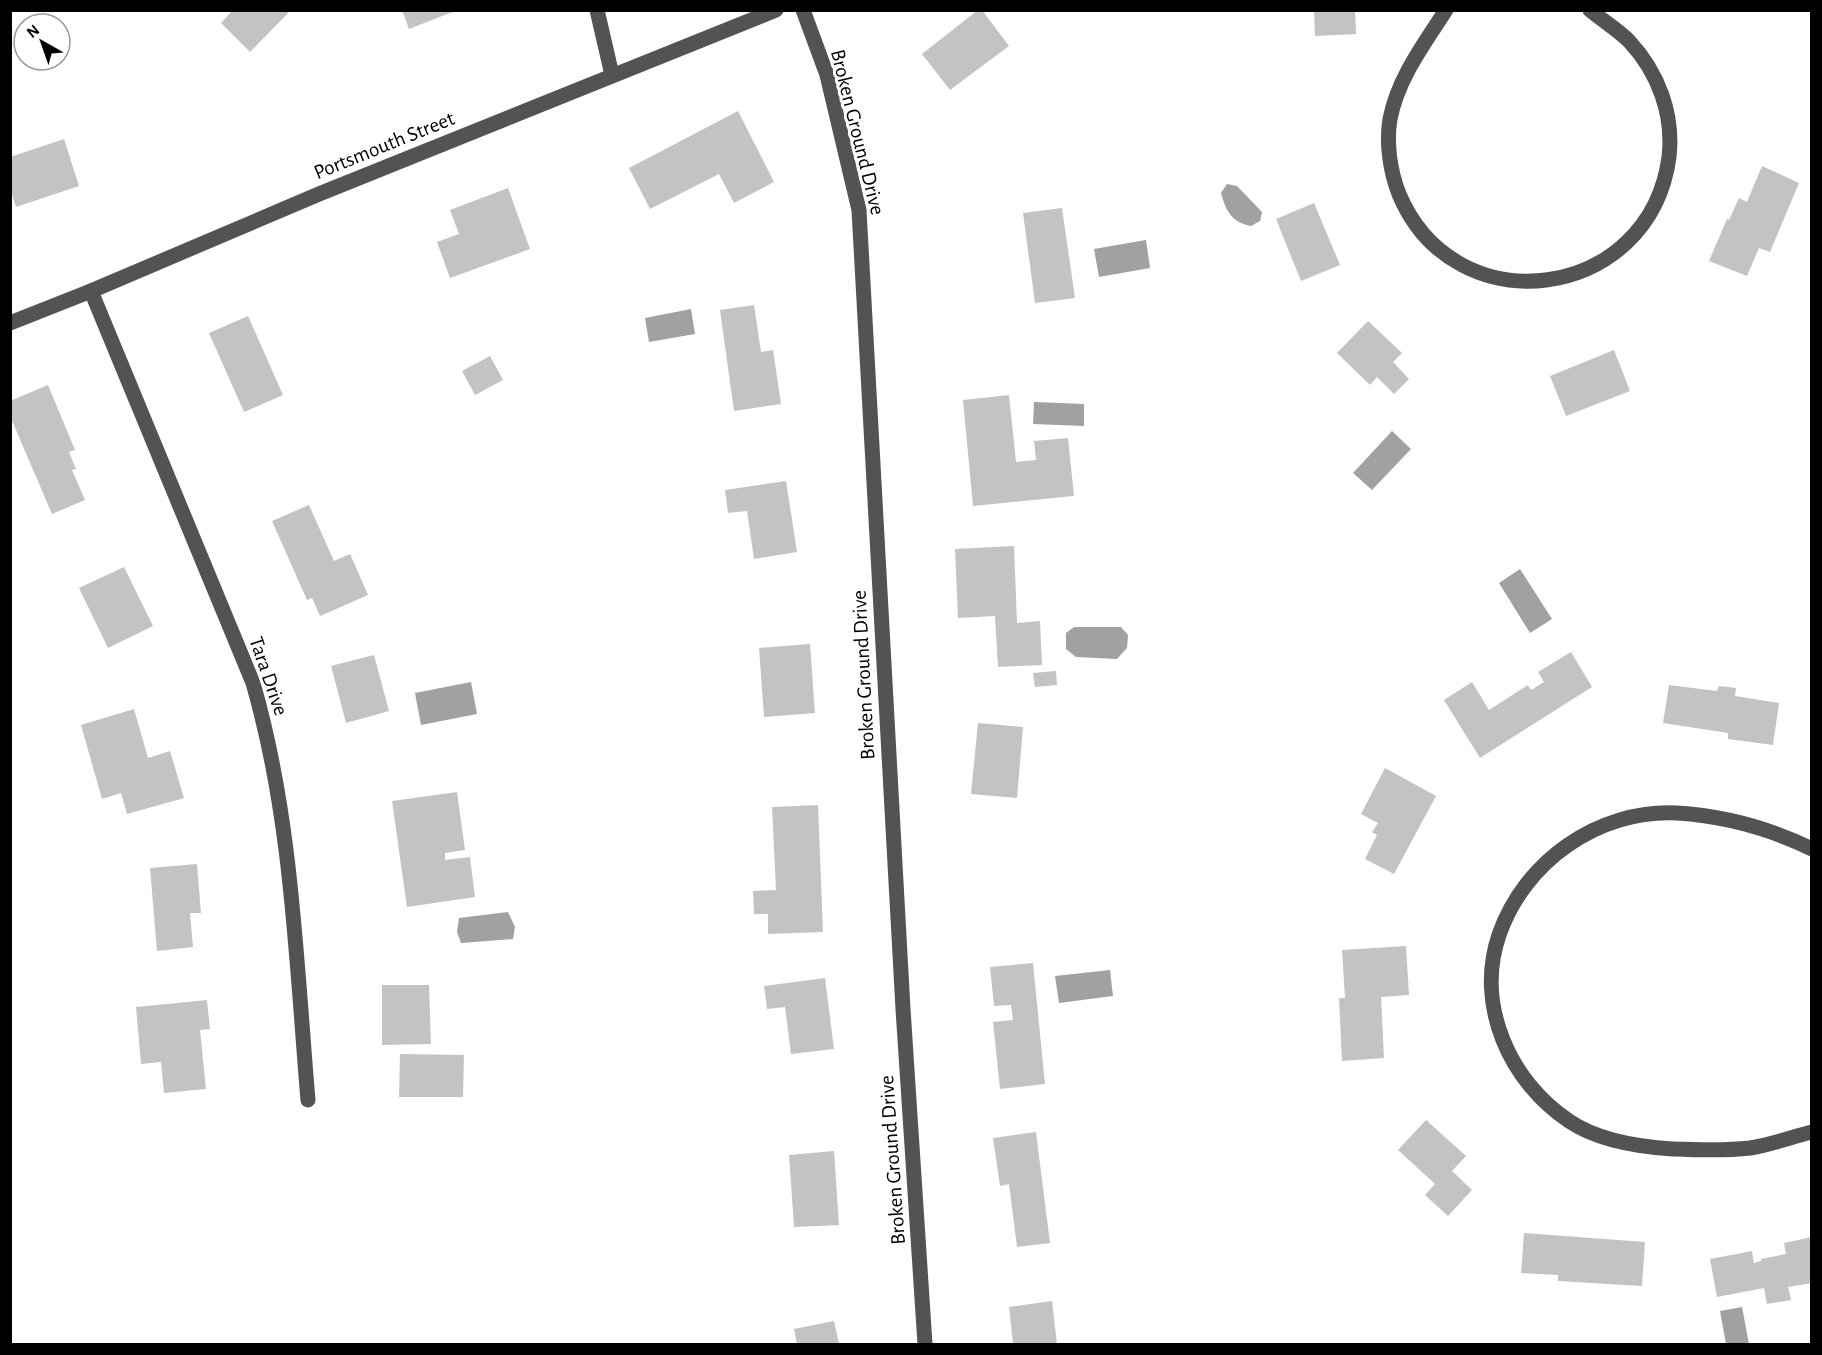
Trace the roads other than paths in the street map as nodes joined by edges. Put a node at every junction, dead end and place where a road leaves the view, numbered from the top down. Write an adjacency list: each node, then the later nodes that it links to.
1 (597, 10): 6 (street)
2 (776, 10): 6 (street, Portsmouth Street)
3 (803, 10): 12 (street, Broken Ground Drive)
4 (1446, 10): 5 (street)
5 (1590, 10)
6 (612, 75): 7 (street, Portsmouth Street)
7 (91, 291): 8 (street, Portsmouth Street); 10 (street, Tara Drive)
8 (10, 323)
9 (1812, 849): 11 (street)
10 (308, 1100)
11 (1812, 1132)
12 (925, 1344)

